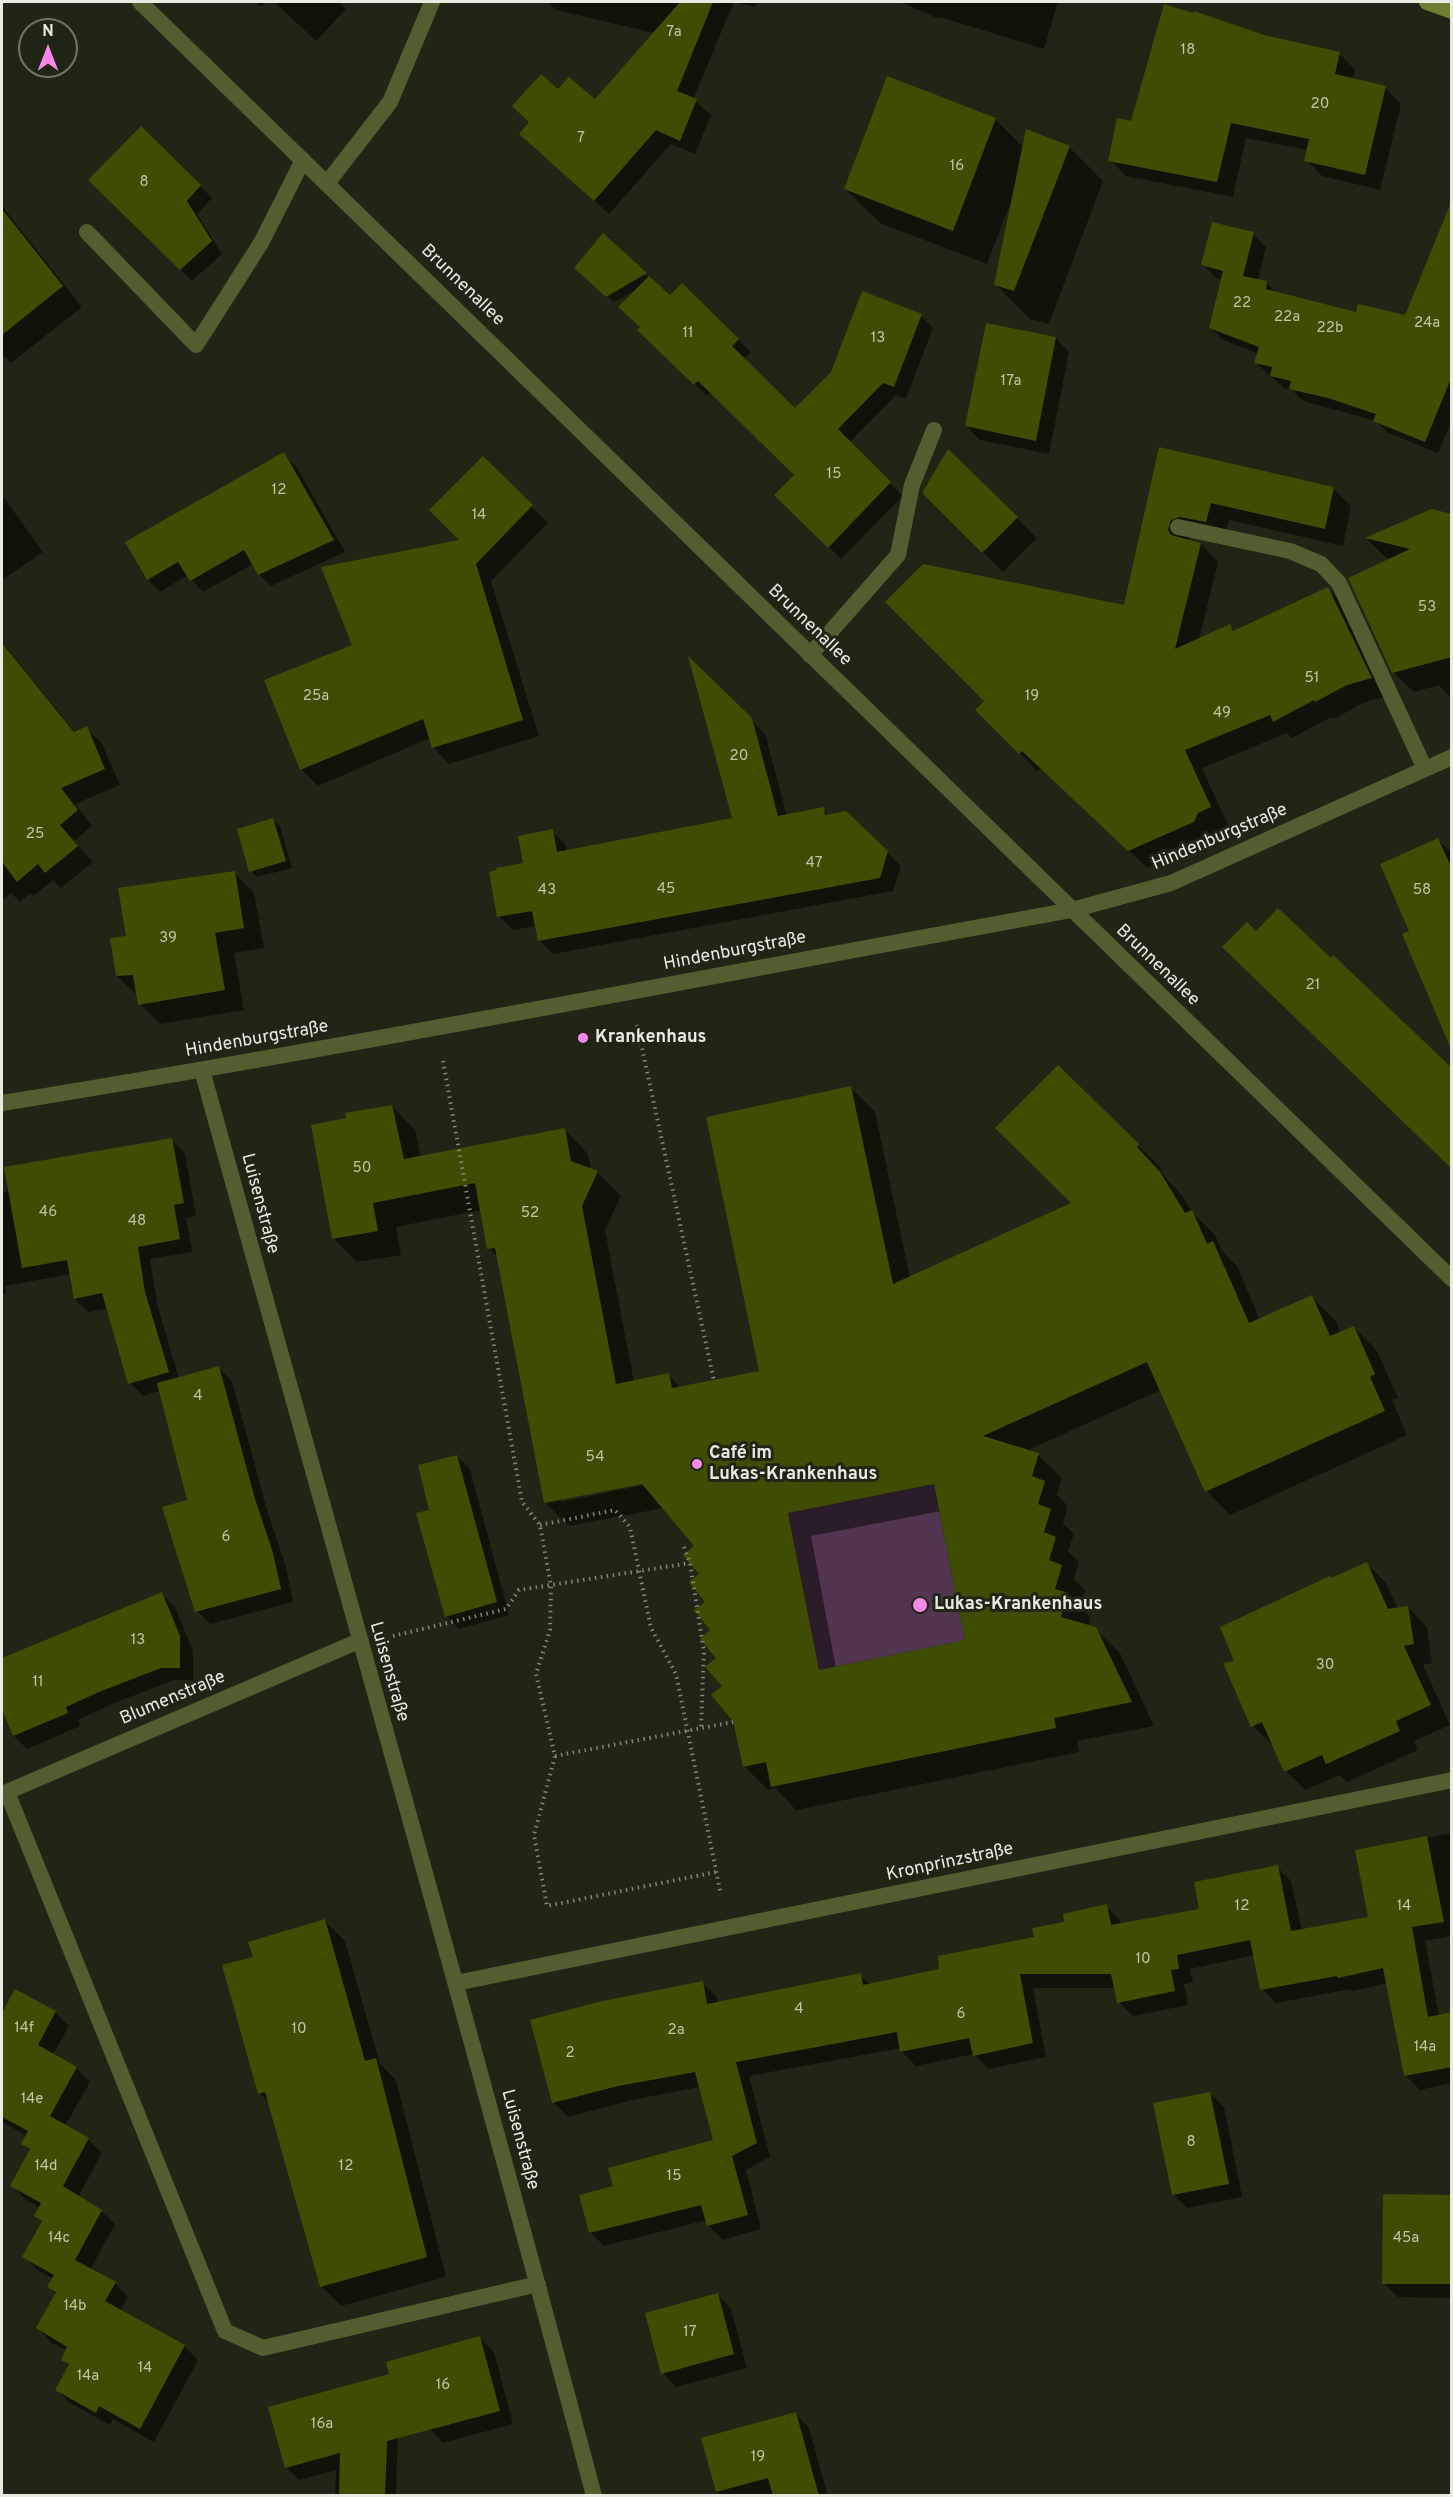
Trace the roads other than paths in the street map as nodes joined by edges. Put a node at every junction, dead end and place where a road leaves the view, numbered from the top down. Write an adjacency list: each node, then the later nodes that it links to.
1 (140, 2): 5 (street, Brunnenallee)
2 (432, 2): 6 (street)
3 (1427, 2): 4 (main road)
4 (1452, 11)
5 (303, 160): 6 (street, Brunnenallee); 7 (street)
6 (328, 182): 10 (street, Brunnenallee)
7 (87, 232)
8 (934, 430): 10 (street)
9 (1178, 527): 12 (street)
10 (810, 655): 13 (street, Brunnenallee)
11 (1452, 757): 12 (street, Hindenburgstraße)
12 (1425, 769): 13 (street, Hindenburgstraße)
13 (1072, 910): 14 (street, Hindenburgstraße); 16 (street, Brunnenallee)
14 (202, 1070): 15 (street, Hindenburgstraße); 17 (street, Luisenstraße)
15 (2, 1103)
16 (1452, 1279)
17 (359, 1642): 19 (street, Blumenstraße); 20 (street, Luisenstraße)
18 (1452, 1780): 20 (street, Kronprinzstraße)
19 (4, 1793): 21 (street)
20 (456, 1983): 21 (street, Luisenstraße)
21 (538, 2284): 22 (street, Luisenstraße)
22 (594, 2496)

